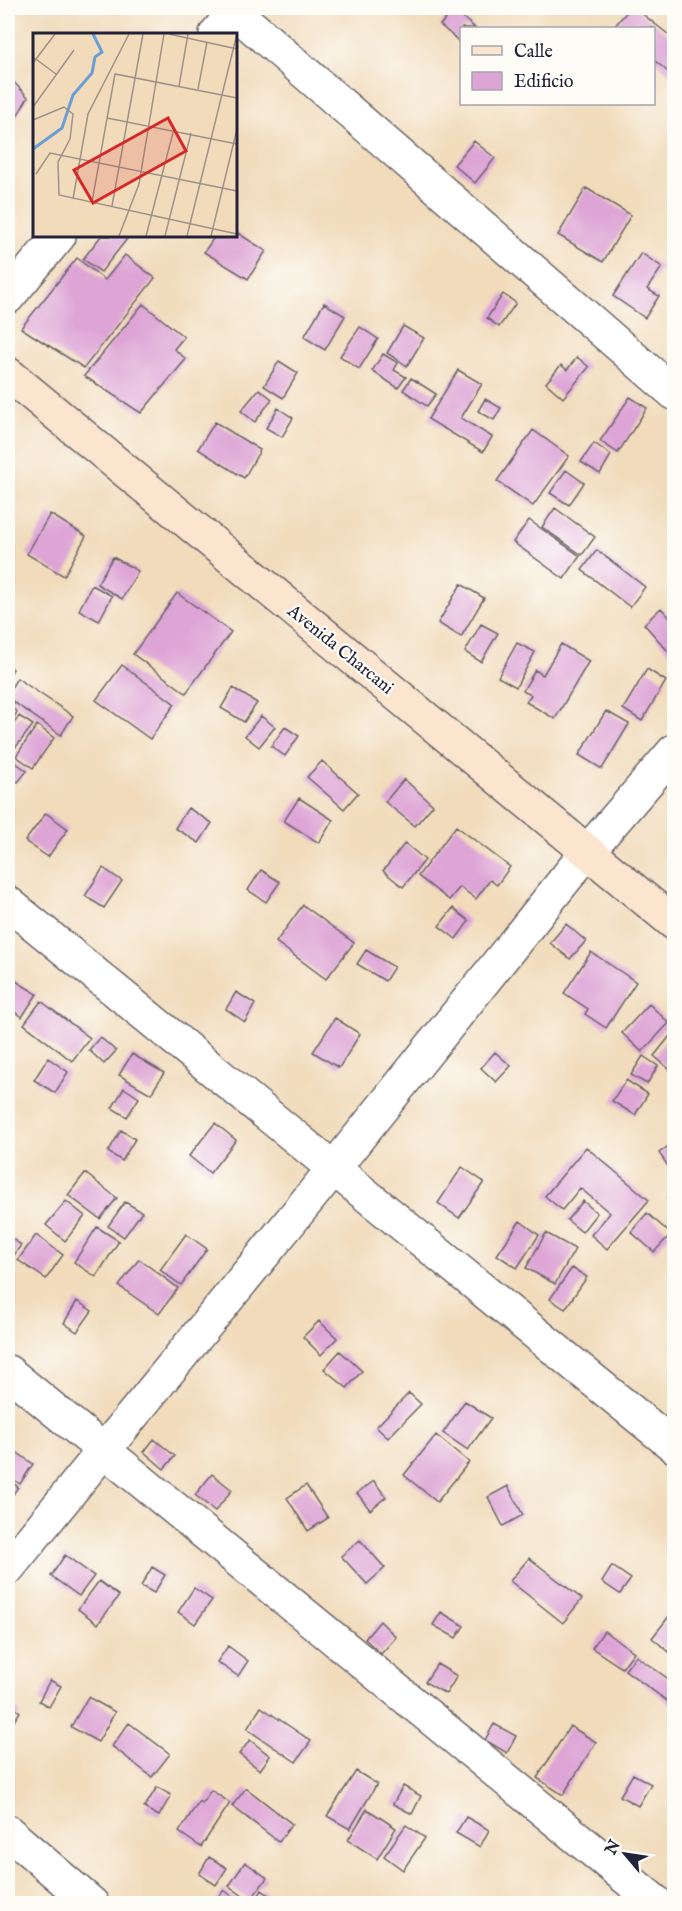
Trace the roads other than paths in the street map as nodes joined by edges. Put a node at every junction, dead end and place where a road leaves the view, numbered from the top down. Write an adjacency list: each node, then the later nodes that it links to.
1 (229, 18): 5 (street)
2 (58, 237): 3 (street)
3 (8, 297)
4 (8, 374): 7 (main road, Avenida Charcani)
5 (675, 393)
6 (675, 751): 7 (street)
7 (587, 852): 9 (main road, Avenida Charcani); 10 (street)
8 (8, 903): 10 (street)
9 (675, 924)
10 (334, 1168): 12 (street); 13 (street)
11 (8, 1372): 13 (street)
12 (675, 1446)
13 (104, 1449): 14 (street); 17 (street)
14 (8, 1568)
15 (8, 1832): 16 (street)
16 (92, 1904)
17 (658, 1904)

